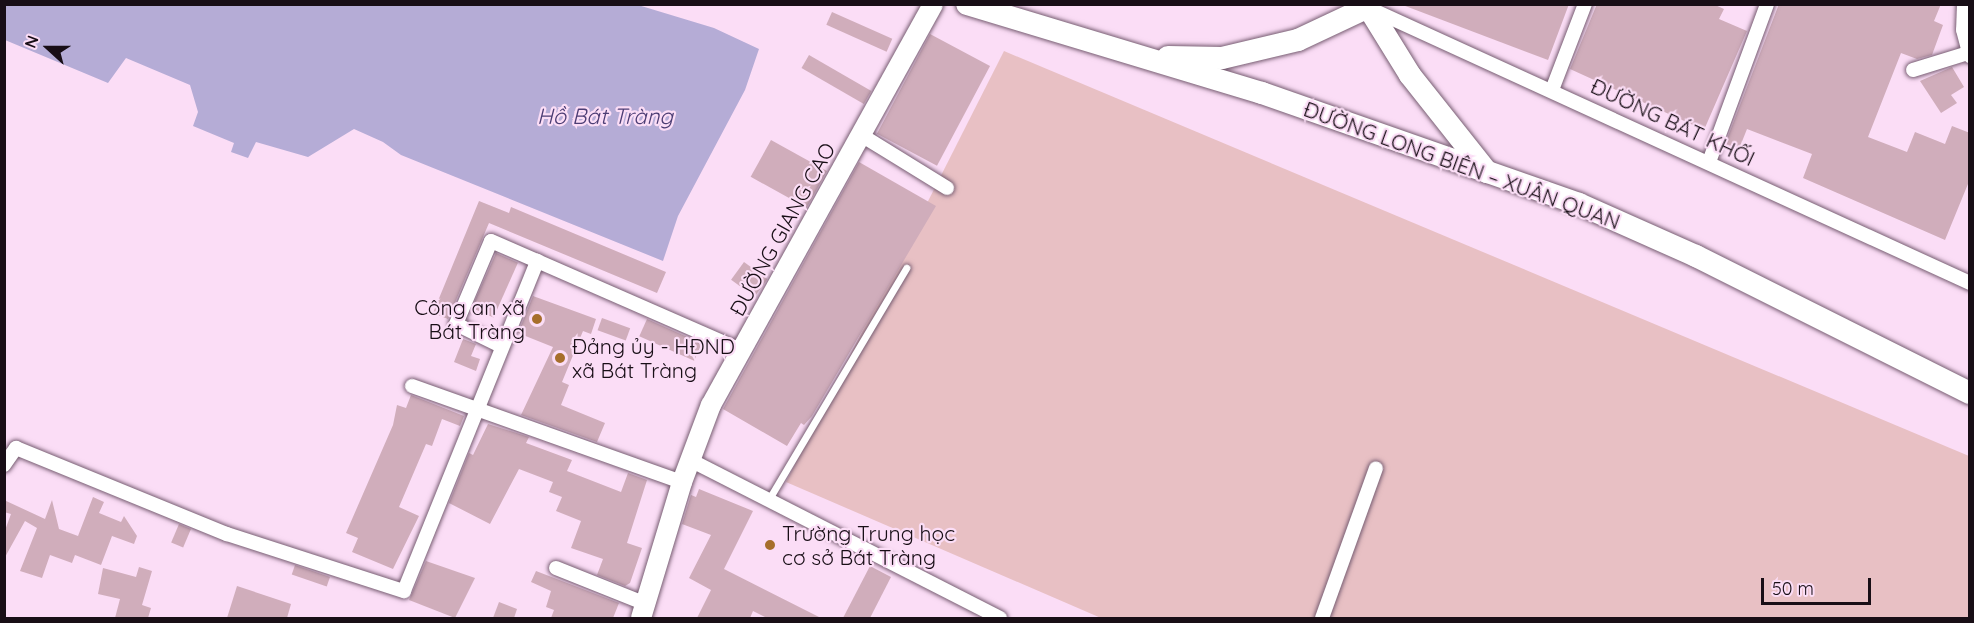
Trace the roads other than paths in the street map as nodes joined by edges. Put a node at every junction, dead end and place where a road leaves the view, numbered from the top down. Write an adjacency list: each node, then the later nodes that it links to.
1 (933, 4): 11 (street, ĐƯỜNG GIANG CAO)
2 (967, 4): 8 (main road, ĐƯỜNG LONG BIÊN – XUÂN QUAN)
3 (1586, 4): 10 (street)
4 (1767, 4): 12 (street)
5 (1964, 4): 7 (street)
6 (1364, 5): 8 (main road); 10 (street, ĐƯỜNG BÁT KHỐI); 13 (main road)
7 (1969, 54): 9 (street)
8 (1135, 56): 13 (main road, ĐƯỜNG LONG BIÊN – XUÂN QUAN)
9 (1913, 70)
10 (1552, 90): 12 (street, ĐƯỜNG BÁT KHỐI)
11 (861, 135): 14 (street); 20 (street, ĐƯỜNG GIANG CAO)
12 (1709, 162): 18 (street, ĐƯỜNG BÁT KHỐI)
13 (1487, 171): 22 (main road, ĐƯỜNG LONG BIÊN – XUÂN QUAN)
14 (947, 188)
15 (537, 261): 19 (street); 19 (street); 20 (street)
16 (1970, 266): 18 (street)
17 (906, 268): 28 (lane)
18 (1967, 281)
19 (501, 346): 23 (street)
20 (741, 350): 24 (street, ĐƯỜNG GIANG CAO)
21 (412, 386): 23 (street)
22 (1970, 393)
23 (476, 407): 25 (street); 27 (street)
24 (690, 460): 27 (street, ĐƯỜNG GIANG CAO); 28 (street)
25 (4, 465)
26 (1376, 468): 32 (street)
27 (682, 482): 30 (street, ĐƯỜNG GIANG CAO)
28 (769, 499): 31 (street)
29 (555, 568): 30 (street)
30 (643, 611)
31 (1000, 618)
32 (1322, 618)

